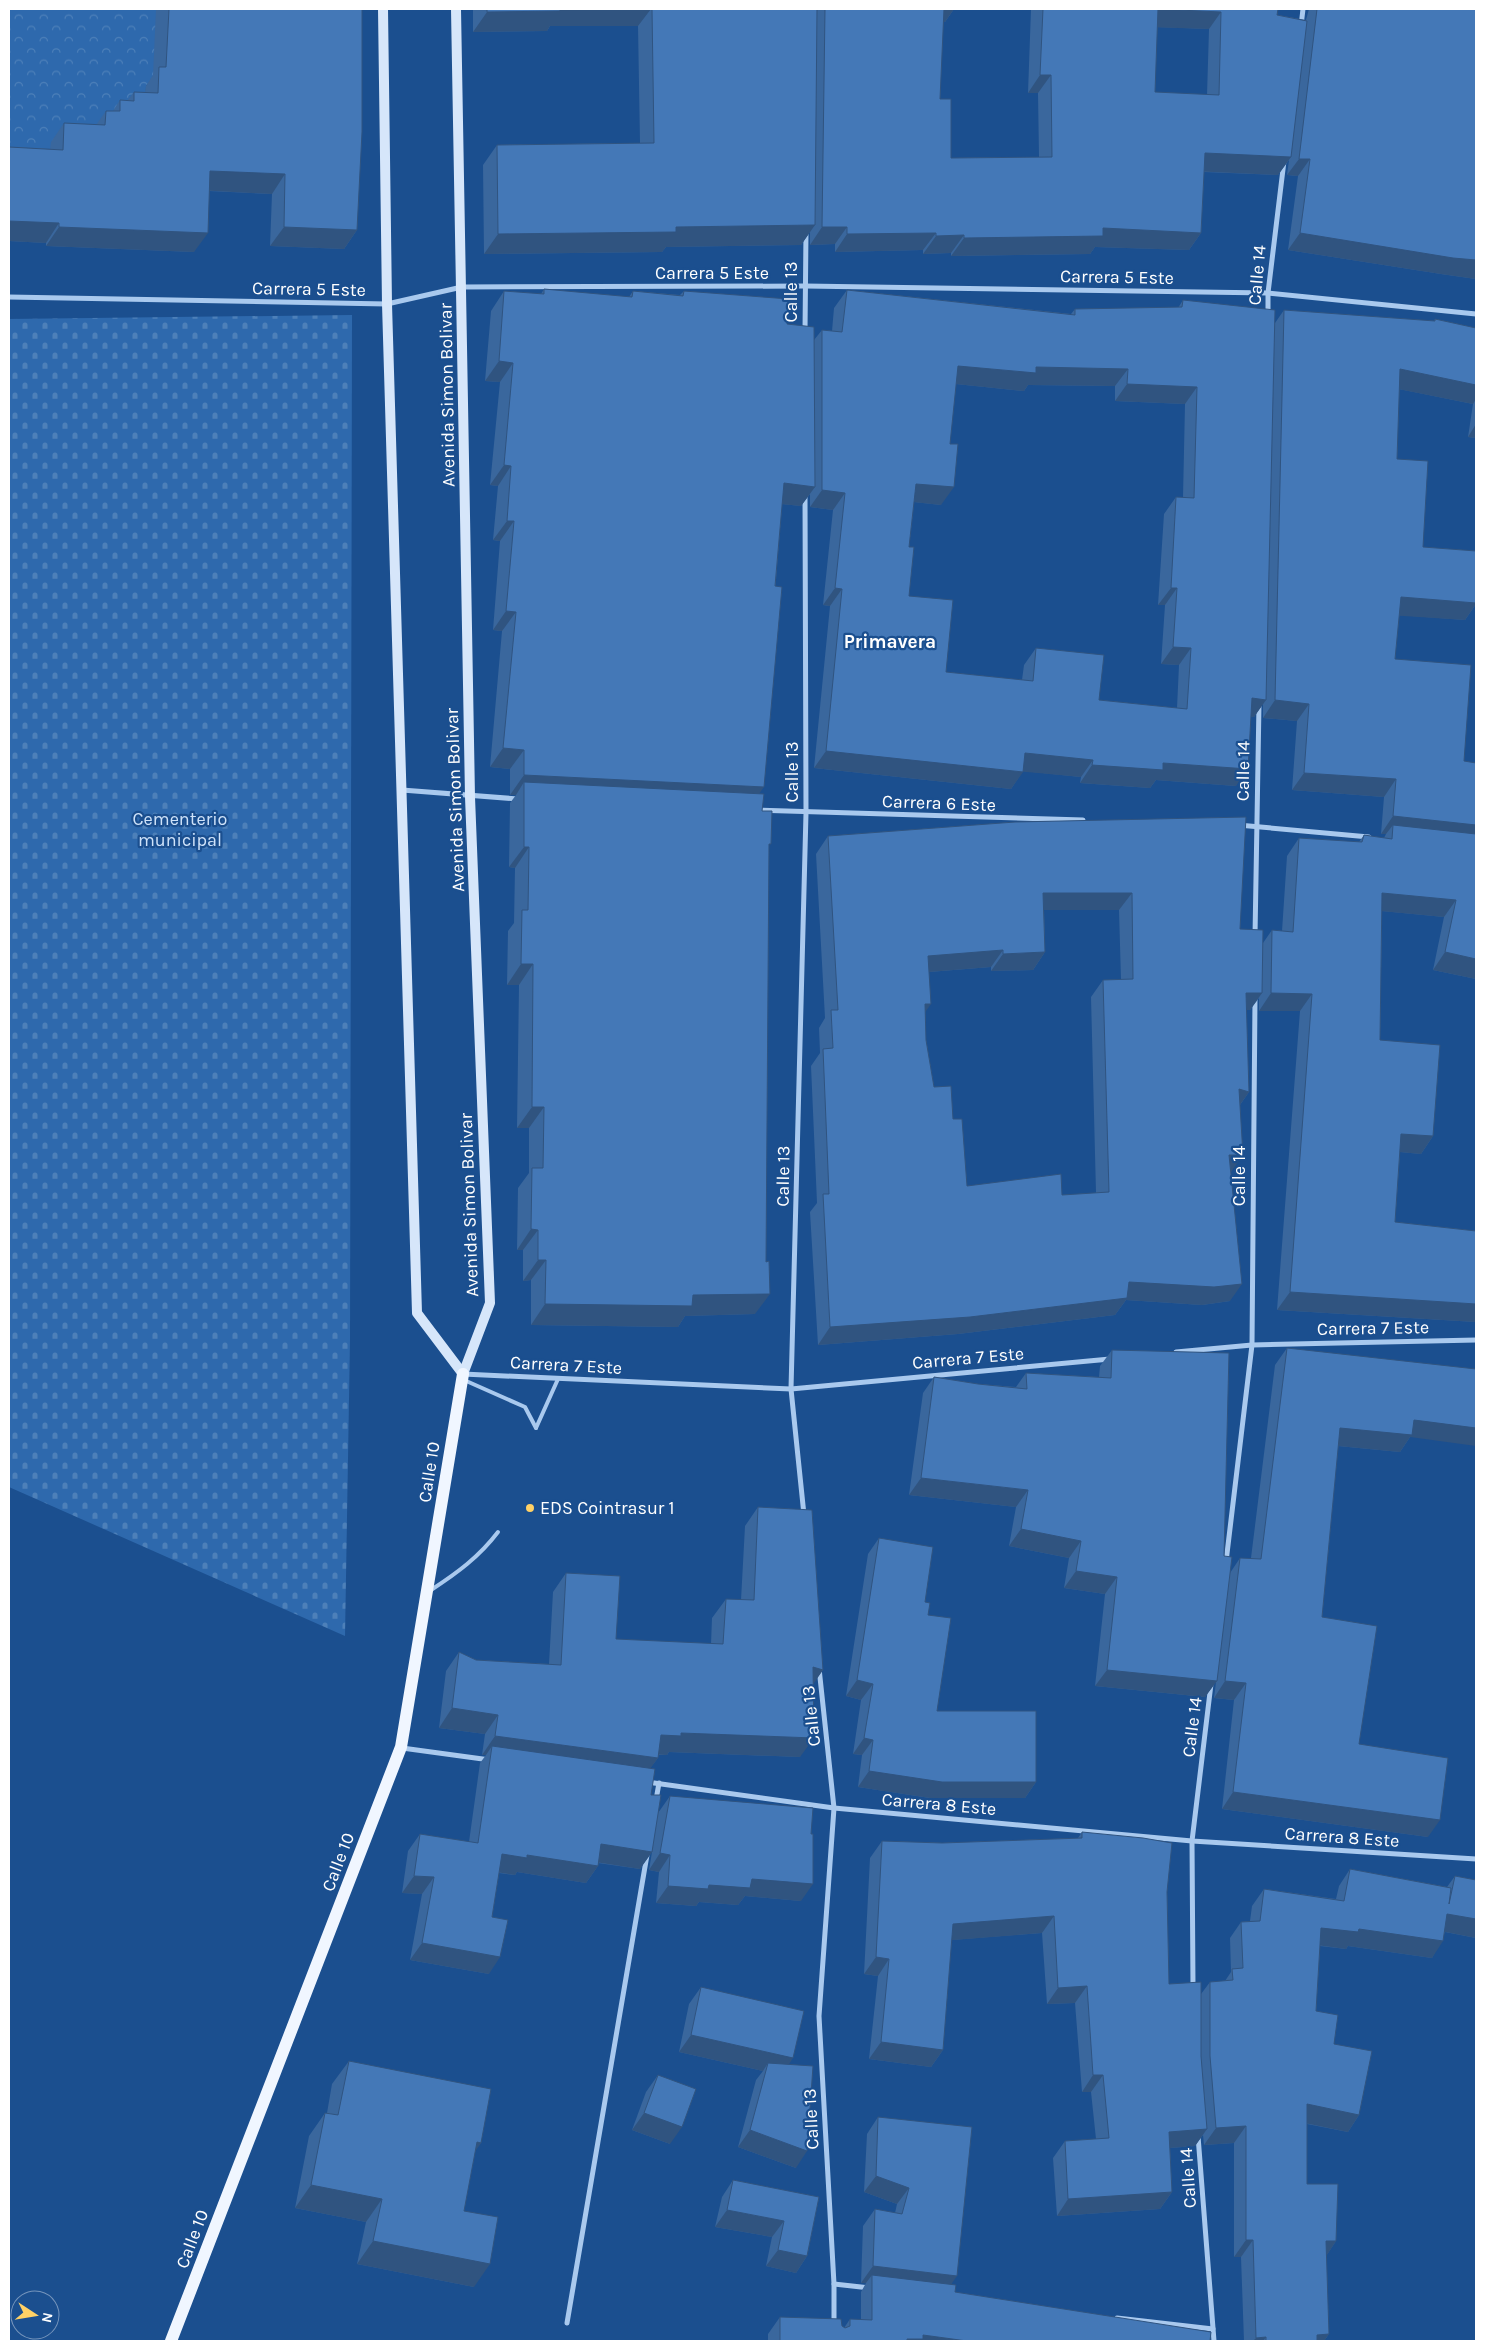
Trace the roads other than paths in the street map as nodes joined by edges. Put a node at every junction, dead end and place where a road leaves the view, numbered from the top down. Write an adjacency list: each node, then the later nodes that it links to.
1 (383, 9): 11 (main road)
2 (456, 9): 8 (main road, Avenida Simon Bolivar)
3 (1303, 9): 4 (street)
4 (1301, 28)
5 (1285, 156): 9 (street, Calle 14)
6 (806, 227): 7 (street, Calle 13)
7 (805, 286): 8 (street, Carrera 5 Este); 9 (street, Carrera 5 Este); 14 (street, Calle 13)
8 (462, 287): 11 (street, Carrera 5 Este); 18 (main road, Avenida Simon Bolivar)
9 (1268, 293): 12 (street, Carrera 5 Este); 13 (street, Calle 14)
10 (9, 297): 11 (street, Carrera 5 Este)
11 (387, 304): 17 (main road)
12 (1476, 314)
13 (1267, 323)
14 (805, 336)
15 (805, 485): 21 (street, Calle 13)
16 (1259, 697): 24 (street, Calle 14)
17 (401, 790): 18 (street); 32 (main road)
18 (470, 797): 19 (street); 32 (main road, Avenida Simon Bolivar)
19 (529, 800)
20 (746, 810): 21 (street, Carrera 6 Este)
21 (806, 812): 22 (street, Carrera 6 Este); 34 (street, Calle 13)
22 (1090, 821)
23 (1227, 824): 24 (street)
24 (1256, 825): 25 (street); 26 (street, Calle 14)
25 (1380, 838)
26 (1255, 945)
27 (1255, 995): 29 (street, Calle 14)
28 (1476, 1340): 29 (street, Carrera 7 Este)
29 (1252, 1345): 30 (street, Carrera 7 Este); 37 (street, Calle 14)
30 (1173, 1352)
31 (1114, 1358): 34 (street, Carrera 7 Este)
32 (463, 1377): 33 (street, Carrera 7 Este); 33 (lane); 38 (main road, Calle 10)
33 (558, 1379): 34 (street, Carrera 7 Este)
34 (791, 1389): 35 (street, Calle 13)
35 (805, 1526)
36 (498, 1532): 38 (lane)
37 (1224, 1573)
38 (427, 1592): 41 (main road, Calle 10)
39 (819, 1662): 46 (street, Calle 13)
40 (1212, 1672): 47 (street, Calle 14)
41 (401, 1748): 42 (street); 58 (main road, Calle 10)
42 (500, 1761)
43 (639, 1781): 44 (street, Carrera 8 Este)
44 (659, 1783): 45 (street); 46 (street, Carrera 8 Este)
45 (656, 1803)
46 (834, 1808): 47 (street, Carrera 8 Este); 52 (street, Calle 13)
47 (1192, 1841): 49 (street, Carrera 8 Este); 50 (street, Calle 14)
48 (648, 1851): 55 (street)
49 (1476, 1858)
50 (1193, 1996)
51 (1198, 2132): 56 (street, Calle 14)
52 (834, 2284): 53 (street); 57 (street, Calle 13)
53 (873, 2288)
54 (1106, 2316): 56 (street)
55 (567, 2322)
56 (1213, 2329): 59 (street, Calle 14)
57 (834, 2332)
58 (171, 2341)
59 (1214, 2341)

